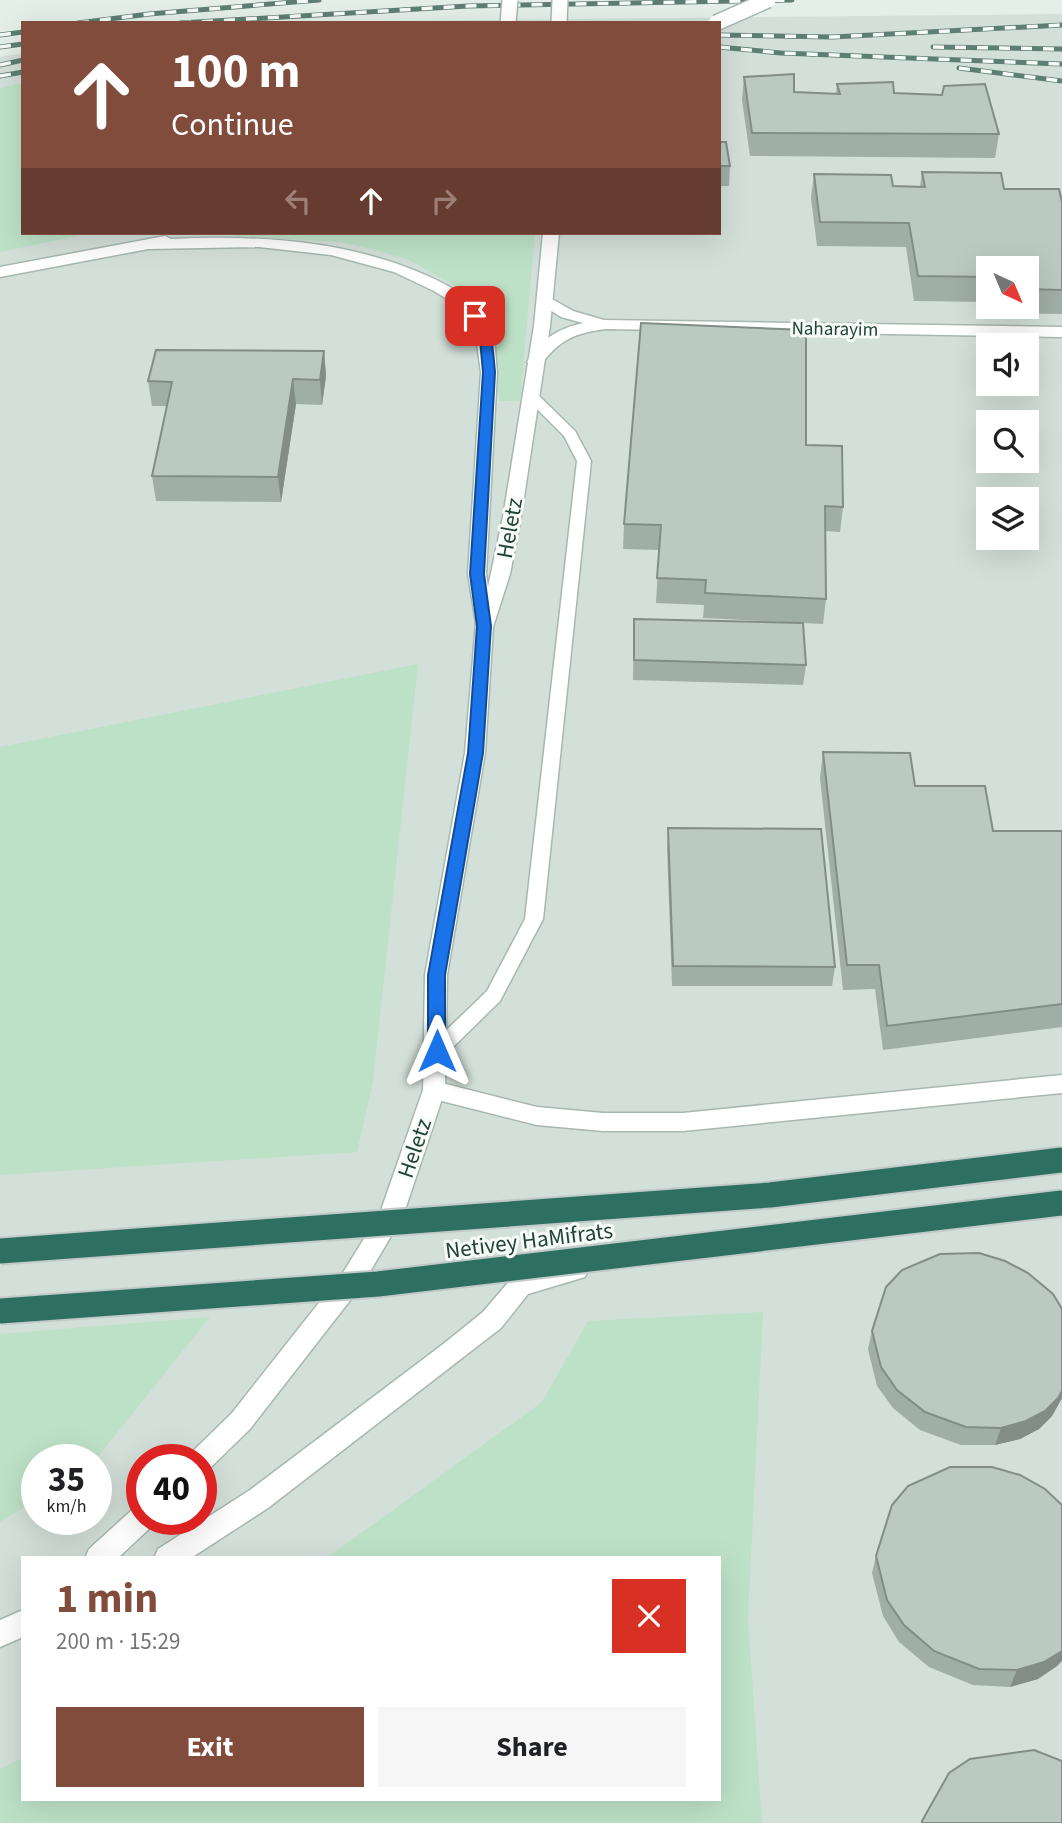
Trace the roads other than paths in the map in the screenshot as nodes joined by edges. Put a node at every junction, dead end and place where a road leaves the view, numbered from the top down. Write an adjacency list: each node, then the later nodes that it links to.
1 (510, 0): 4 (street, bridge)
2 (560, 0): 5 (street, bridge)
3 (768, 0): 6 (street, bridge)
4 (508, 21)
5 (559, 21)
6 (721, 21)
7 (194, 235): 9 (street)
8 (551, 235): 11 (street, Heletz)
9 (151, 245): 10 (street); 16 (street)
10 (0, 272)
11 (545, 300): 12 (street); 14 (street, Heletz)
12 (607, 324): 13 (street, Naharayim); 14 (street)
13 (1062, 332)
14 (535, 362): 15 (street, Heletz)
15 (531, 396): 16 (street, Heletz); 17 (lane)
16 (484, 626): 17 (street, Heletz)
17 (437, 1051): 19 (street, Heletz)
18 (1062, 1084): 19 (street)
19 (434, 1090): 25 (street, Heletz)
20 (1062, 1160): 23 (highway, Netivey HaMifrats, bridge)
21 (1062, 1203): 24 (highway, Netivey HaMifrats, bridge)
22 (1062, 1211): 28 (street)
23 (0, 1251)
24 (0, 1311)
25 (217, 1444)
26 (126, 1533): 27 (street)
27 (100, 1556)
28 (170, 1556)
29 (21, 1624): 30 (street)
30 (0, 1634)

